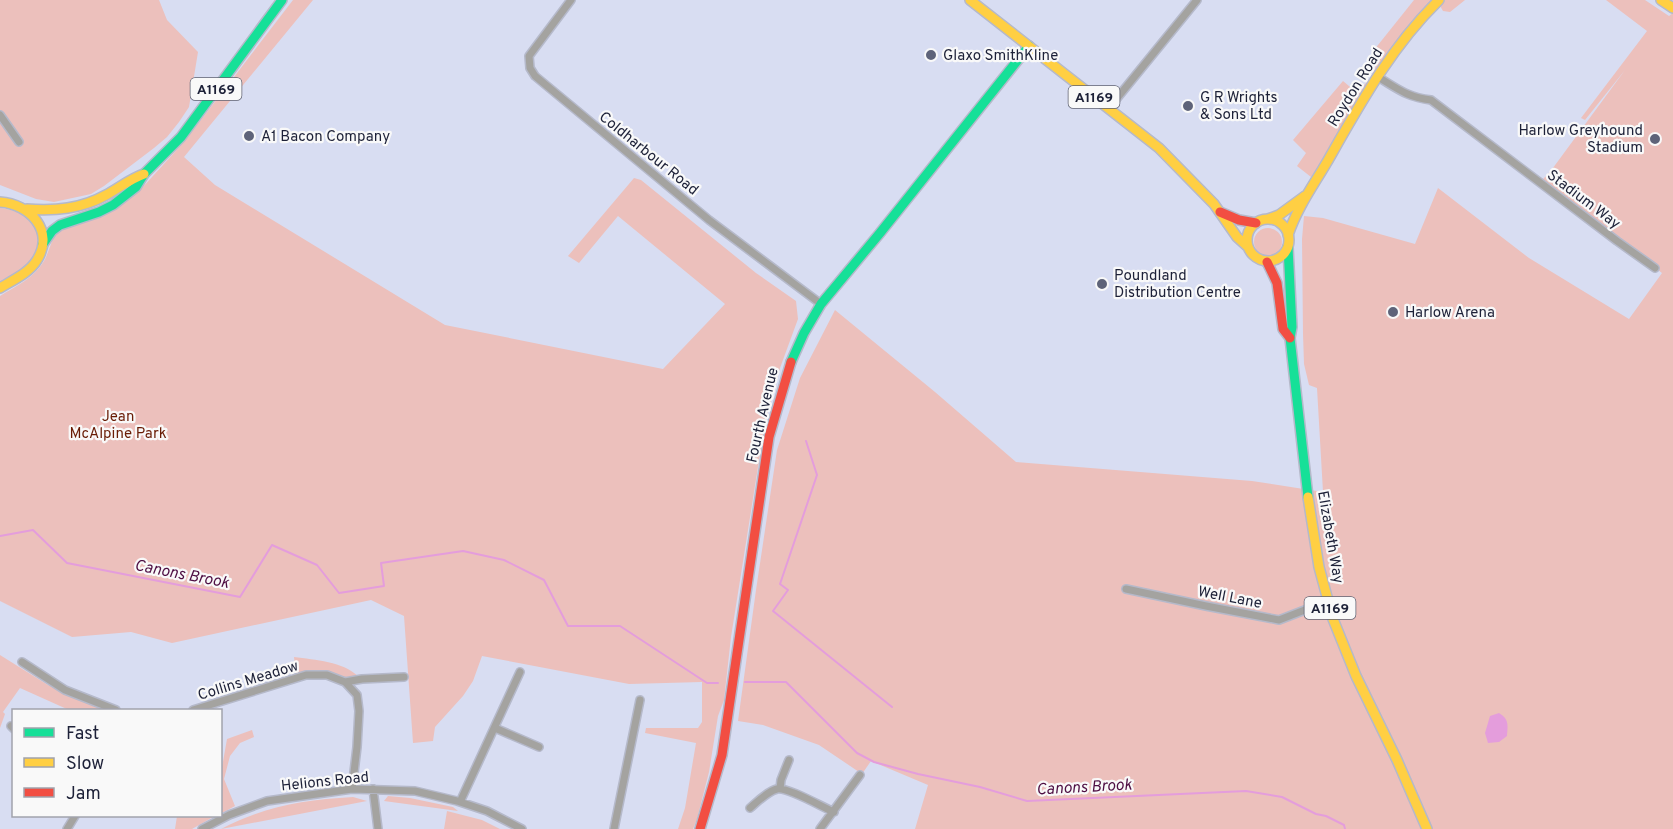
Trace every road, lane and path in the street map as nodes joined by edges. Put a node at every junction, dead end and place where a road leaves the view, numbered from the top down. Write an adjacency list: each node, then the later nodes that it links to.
1 (282, 0): 13 (main road, A1169)
2 (571, 0): 27 (street, Coldharbour Road)
3 (970, 0): 8 (main road, A1169)
4 (1197, 0): 10 (street)
5 (1439, 0): 9 (main road, Roydon Road)
6 (1661, 0): 7 (main road)
7 (1673, 8)
8 (1029, 46): 10 (main road, A1169); 27 (main road, Fourth Avenue)
9 (1378, 77): 14 (main road, Roydon Road); 25 (street, Stadium Way)
10 (1109, 108): 17 (main road, A1169)
11 (0, 115): 12 (street)
12 (19, 142)
13 (144, 174): 16 (main road, A1169); 21 (main road, A1169)
14 (1305, 196): 18 (main road, Roydon Road); 20 (main road, Roydon Road)
15 (1, 201): 16 (main road)
16 (27, 209): 21 (main road)
17 (1220, 212): 19 (main road, A1169); 22 (main road, A1169)
18 (1268, 219): 19 (main road); 20 (main road)
19 (1256, 223): 22 (main road)
20 (1288, 235): 23 (main road)
21 (43, 244): 26 (main road)
22 (1247, 246): 24 (main road)
23 (1288, 247): 24 (main road); 28 (main road, Elizabeth Way / A1169)
24 (1267, 262): 28 (main road, Elizabeth Way / A1169)
25 (1655, 268)
26 (0, 288)
27 (821, 304): 52 (main road, Fourth Avenue)
28 (1290, 338): 30 (main road, Elizabeth Way / A1169)
29 (1126, 589): 30 (street, Well Lane)
30 (1328, 601): 54 (main road, Elizabeth Way / A1169)
31 (22, 662): 36 (street)
32 (520, 672): 38 (street)
33 (404, 677): 34 (street, Collins Meadow)
34 (345, 682): 37 (street, Collins Meadow); 42 (street)
35 (640, 700): 51 (street)
36 (111, 709)
37 (199, 709)
38 (495, 728): 39 (street); 45 (street)
39 (539, 747)
40 (789, 760): 44 (street)
41 (860, 775): 47 (street)
42 (352, 789): 43 (street, Helions Road); 48 (street, Helions Road)
43 (373, 789): 45 (street, Helions Road); 49 (street)
44 (780, 789): 46 (street); 47 (street)
45 (460, 802): 50 (street, Helions Road)
46 (750, 808)
47 (834, 812): 53 (street)
48 (202, 829)
49 (378, 829)
50 (522, 829)
51 (615, 829)
52 (700, 829)
53 (820, 829)
54 (1427, 829)

